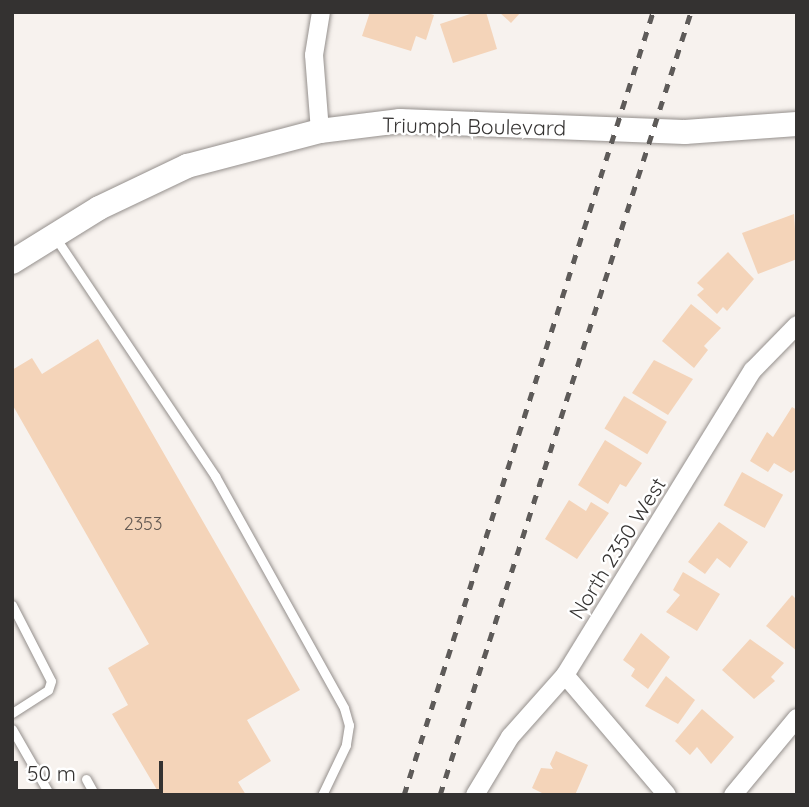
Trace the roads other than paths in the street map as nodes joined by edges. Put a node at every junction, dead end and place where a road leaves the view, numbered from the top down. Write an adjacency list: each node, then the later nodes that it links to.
1 (321, 12): 3 (street)
2 (797, 124): 3 (main road, Triumph Boulevard)
3 (320, 131): 4 (main road, Triumph Boulevard)
4 (54, 235): 5 (main road, Triumph Boulevard); 15 (lane)
5 (12, 262)
6 (797, 325): 8 (street, North 2350 West)
7 (12, 605): 9 (lane)
8 (565, 675): 16 (street, North 2350 West); 17 (street)
9 (12, 713)
10 (797, 718): 18 (street)
11 (12, 729): 13 (lane)
12 (86, 779): 14 (lane)
13 (50, 795)
14 (95, 795)
15 (322, 795)
16 (475, 795)
17 (667, 795)
18 (733, 795)

